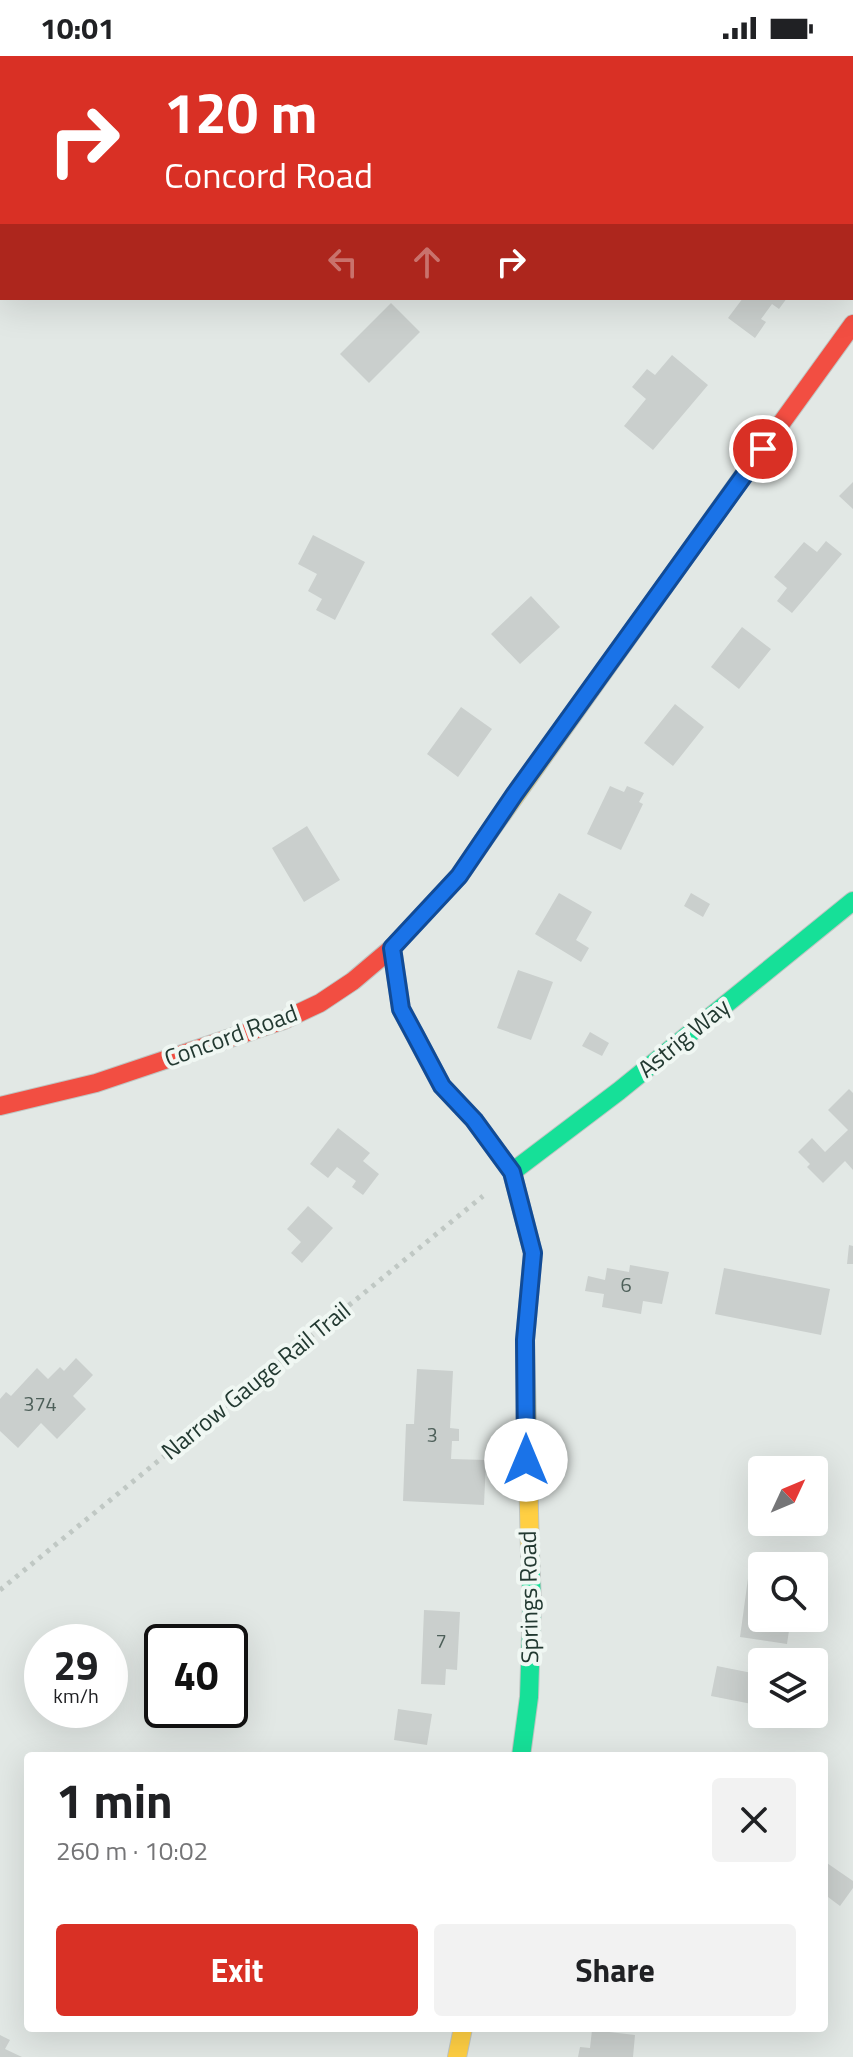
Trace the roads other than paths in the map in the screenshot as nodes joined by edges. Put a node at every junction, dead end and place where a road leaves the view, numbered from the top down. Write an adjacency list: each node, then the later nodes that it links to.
1 (853, 324): 3 (street, Concord Road)
2 (853, 901): 5 (street, Astrig Way)
3 (392, 948): 4 (street, Concord Road); 5 (street, Springs Road)
4 (0, 1106)
5 (512, 1172): 6 (street, Springs Road)
6 (522, 1752)
7 (462, 2032): 8 (street)
8 (457, 2057)

